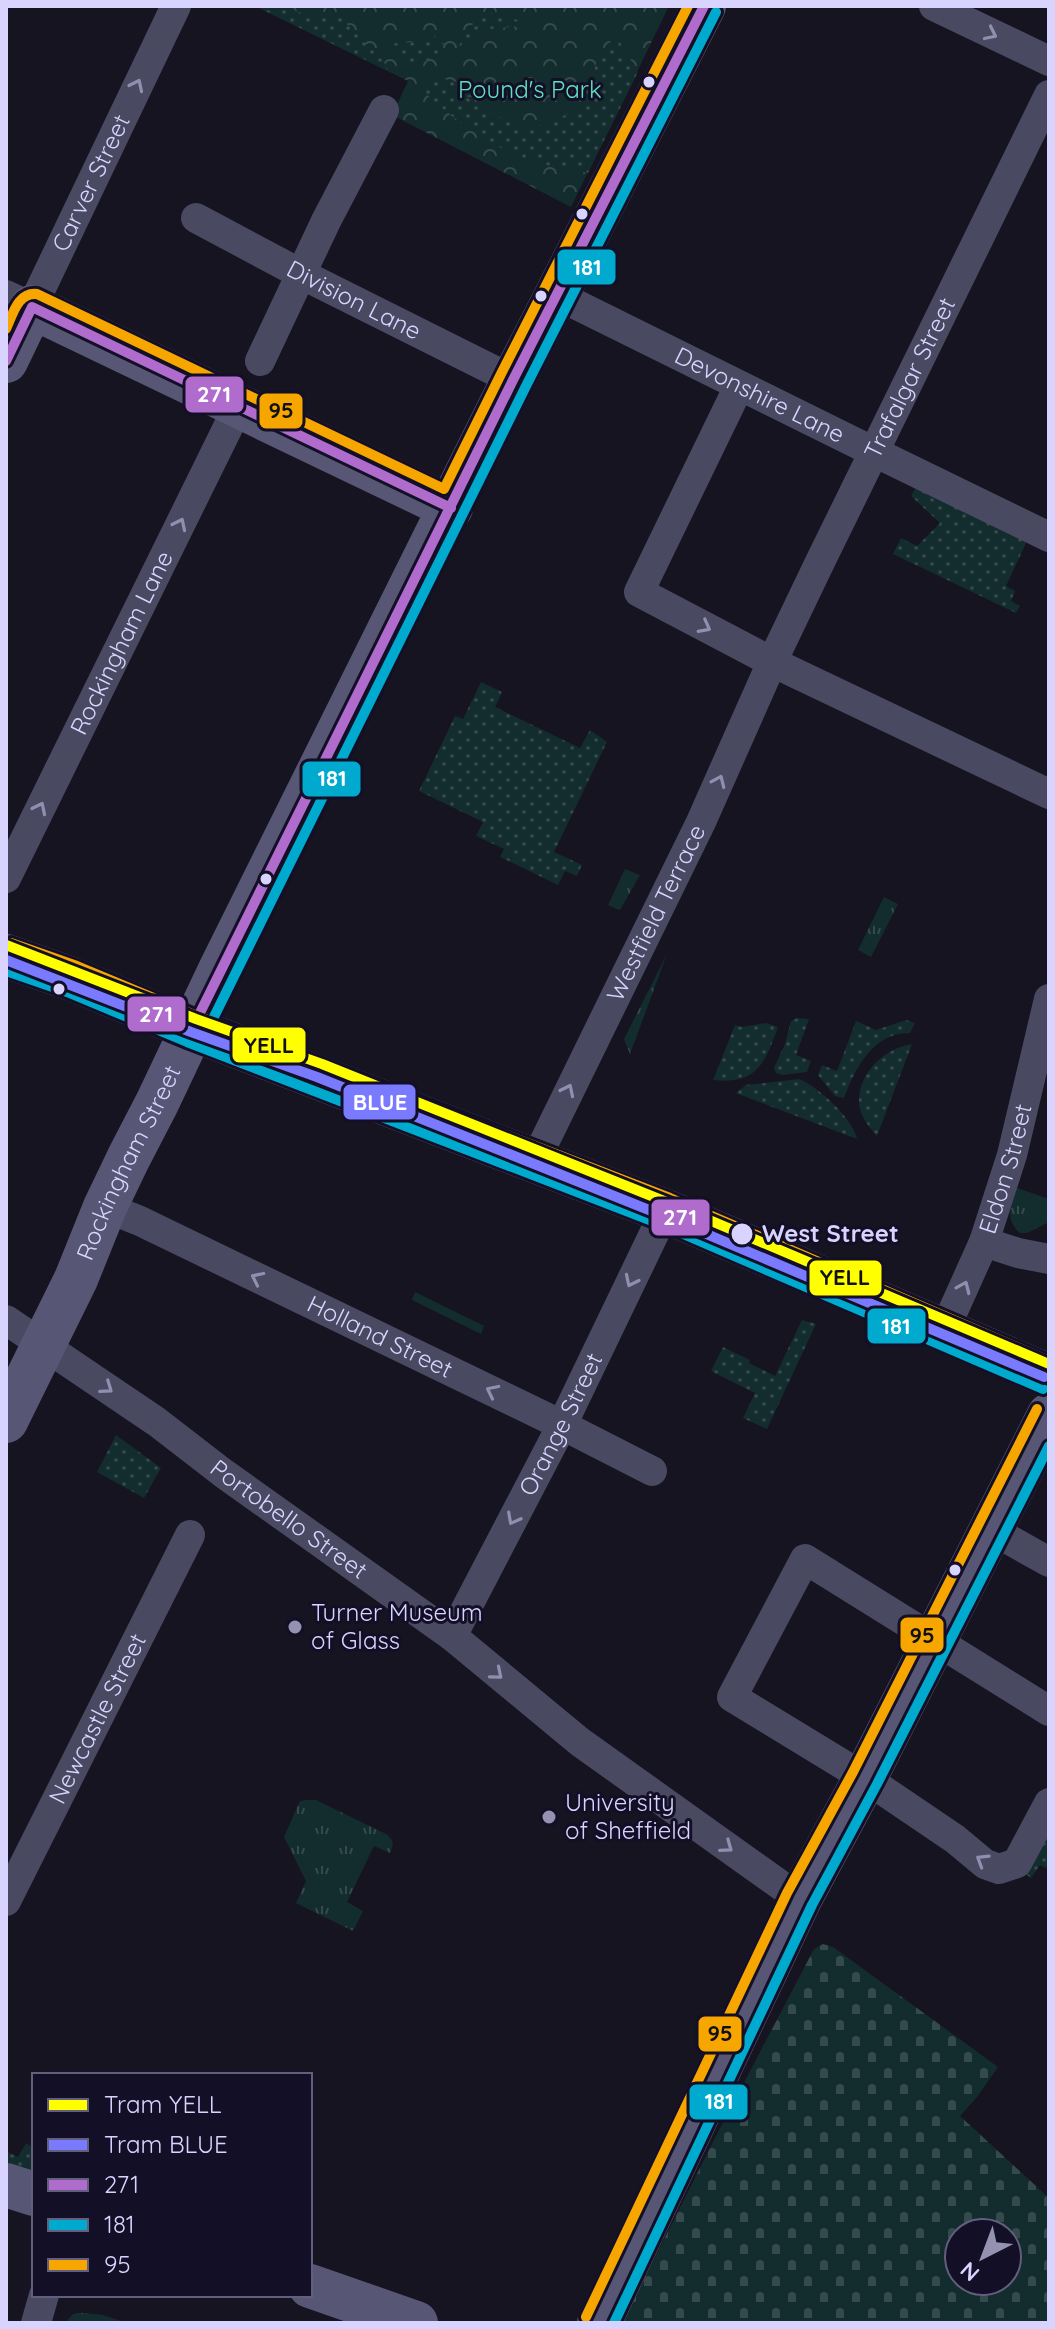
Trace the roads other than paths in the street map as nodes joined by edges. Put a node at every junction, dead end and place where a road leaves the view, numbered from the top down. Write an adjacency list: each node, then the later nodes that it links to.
1 (176, 6): 10 (street, Carver Street, one-way to 1)
2 (704, 6): 9 (street, Rockingham Street)
3 (934, 6): 4 (street, one-way to 4)
4 (1049, 61)
5 (1049, 95): 16 (street, Trafalgar Street)
6 (384, 110): 8 (street)
7 (196, 218): 8 (street, Division Lane)
8 (301, 274): 12 (street); 13 (street, Division Lane)
9 (557, 295): 13 (street, Rockingham Street); 14 (street, Devonshire Lane)
10 (19, 301): 11 (street, Carver Street); 15 (street)
11 (6, 361)
12 (260, 361)
13 (513, 380): 17 (street, Rockingham Street)
14 (739, 386): 16 (street, Devonshire Lane); 19 (street, one-way to 19)
15 (238, 407): 17 (street); 21 (street, Rockingham Lane, one-way to 15)
16 (875, 453): 18 (street, Devonshire Lane); 19 (street, Trafalgar Street)
17 (451, 508): 24 (street, Rockingham Street)
18 (1049, 537)
19 (772, 662): 20 (street); 25 (street, Westfield Terrace, one-way to 19)
20 (1049, 794)
21 (6, 878)
22 (6, 956): 24 (street)
23 (1049, 999): 28 (street, Eldon Street)
24 (192, 1029): 25 (street); 26 (street, Rockingham Street)
25 (535, 1161): 27 (street)
26 (105, 1207): 32 (street, Rockingham Street); 36 (street, Holland Street, one-way to 26)
27 (665, 1211): 31 (street); 36 (street, Orange Street, one-way to 36)
28 (984, 1242): 29 (street); 31 (street, Eldon Street, one-way to 28)
29 (1049, 1259)
30 (6, 1320): 32 (street, Portobello Street)
31 (944, 1331): 33 (street)
32 (43, 1343): 35 (street, Rockingham Street); 41 (street, Portobello Street, one-way to 41)
33 (1049, 1376)
34 (1049, 1415): 38 (street)
35 (6, 1421)
36 (562, 1425): 37 (street, Holland Street); 41 (street, Orange Street, one-way to 41)
37 (652, 1471)
38 (992, 1530): 40 (street); 42 (street)
39 (190, 1535): 47 (street, Newcastle Street)
40 (1049, 1562)
41 (452, 1636): 46 (street, Portobello Street, one-way to 46)
42 (935, 1639): 43 (street); 44 (street); 44 (street)
43 (1049, 1711)
44 (865, 1778): 45 (street, one-way to 44); 46 (street)
45 (1049, 1803)
46 (800, 1899): 55 (street)
47 (6, 1901)
48 (6, 2185): 49 (street)
49 (32, 2193)
50 (312, 2287): 52 (street)
51 (43, 2297): 53 (street)
52 (370, 2315): 54 (street)
53 (36, 2323)
54 (416, 2323)
55 (599, 2323)

